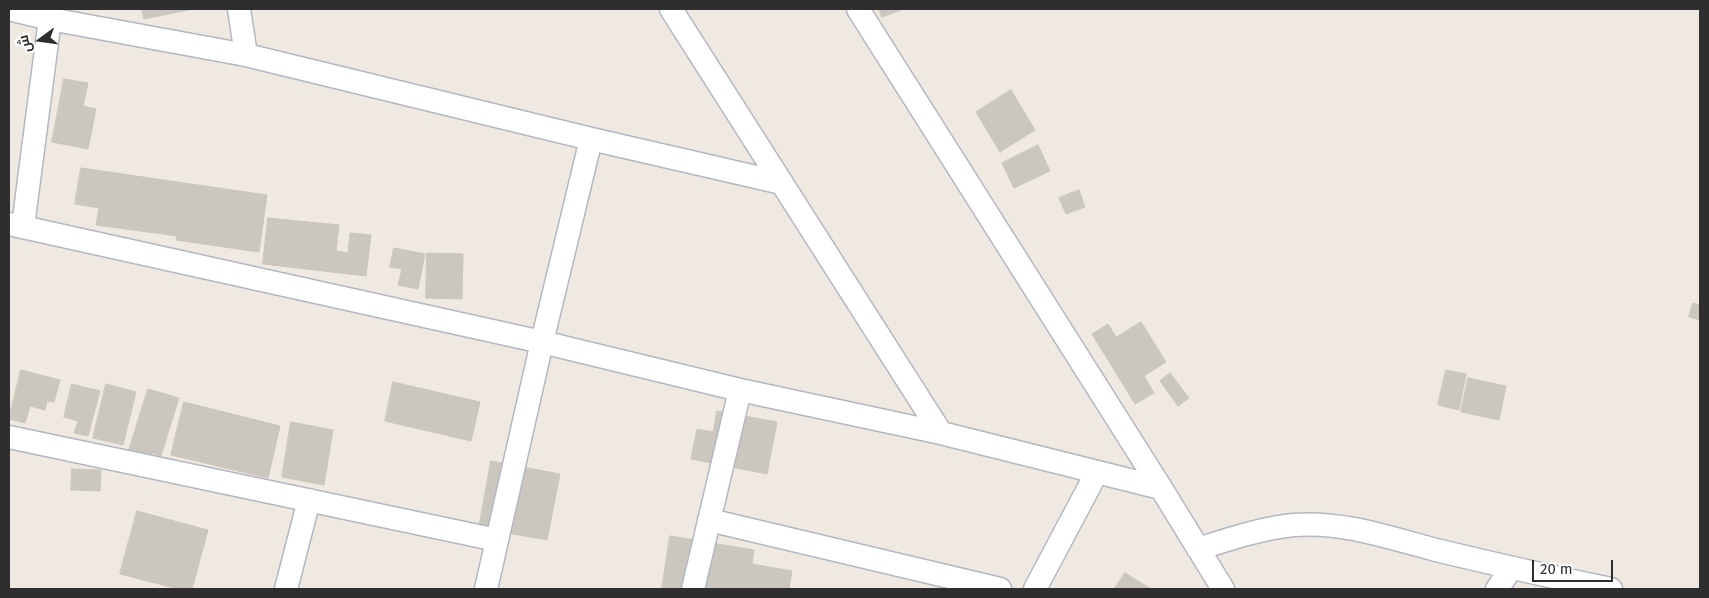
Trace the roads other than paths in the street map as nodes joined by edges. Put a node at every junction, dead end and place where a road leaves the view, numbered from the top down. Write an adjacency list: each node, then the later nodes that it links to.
1 (239, 9): 6 (street)
2 (671, 9): 8 (street)
3 (858, 9): 15 (street)
4 (9, 10): 5 (street)
5 (50, 14): 6 (street); 9 (street)
6 (246, 55): 7 (street)
7 (591, 139): 8 (street); 10 (street)
8 (782, 183): 12 (street)
9 (16, 225): 10 (street)
10 (542, 342): 11 (street); 18 (street)
11 (740, 390): 12 (street); 17 (street)
12 (941, 433): 14 (street)
13 (10, 441): 16 (street)
14 (1097, 472): 15 (street); 25 (street)
15 (1161, 488): 19 (street)
16 (309, 500): 18 (street); 21 (street)
17 (709, 520): 23 (street); 24 (street)
18 (497, 540): 22 (street)
19 (1198, 549): 20 (street); 26 (street)
20 (1511, 568): 27 (street); 28 (street)
21 (286, 589)
22 (486, 589)
23 (693, 589)
24 (1000, 589)
25 (1035, 589)
26 (1223, 589)
27 (1497, 589)
28 (1611, 589)

